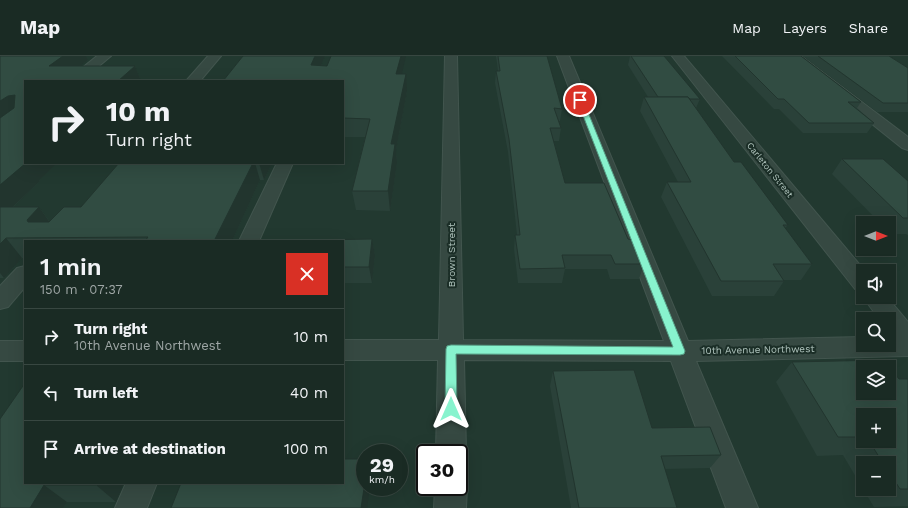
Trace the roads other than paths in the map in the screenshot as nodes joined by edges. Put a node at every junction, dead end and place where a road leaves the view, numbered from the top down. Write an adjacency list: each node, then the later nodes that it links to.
1 (105, 56): 7 (street)
2 (215, 56): 8 (street)
3 (451, 56): 18 (street, Brown Street)
4 (563, 56): 22 (street)
5 (678, 56): 13 (street, Carleton Street)
6 (793, 56): 9 (street)
7 (74, 80)
8 (194, 80)
9 (908, 145)
10 (285, 164): 11 (street)
11 (249, 240)
12 (24, 274): 14 (street)
13 (856, 274)
14 (0, 301)
15 (880, 304): 16 (street)
16 (908, 339)
17 (908, 346): 22 (street, 10th Avenue Northwest)
18 (451, 349): 19 (street, 10th Avenue Northwest); 22 (street, 10th Avenue Northwest); 23 (street, Brown Street)
19 (344, 350)
20 (0, 351): 21 (street)
21 (24, 351)
22 (680, 351): 28 (street)
23 (451, 444)
24 (142, 484): 26 (street)
25 (450, 496): 27 (street)
26 (130, 508)
27 (450, 508)
28 (742, 508)

